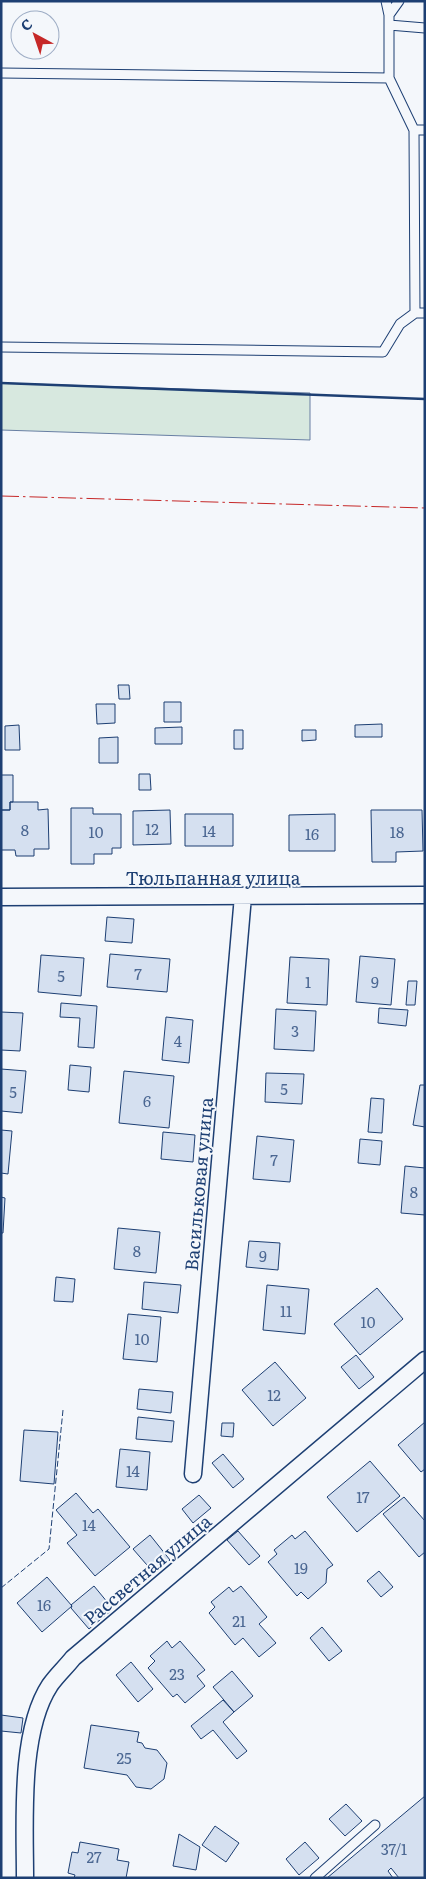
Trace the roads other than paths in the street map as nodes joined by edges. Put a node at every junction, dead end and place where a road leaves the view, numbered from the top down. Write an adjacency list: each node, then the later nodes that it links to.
1 (386, 1): 3 (lane)
2 (399, 1): 3 (lane)
3 (389, 15): 4 (lane)
4 (389, 25): 5 (lane); 7 (lane)
5 (425, 28)
6 (1, 74): 7 (lane)
7 (389, 78): 8 (lane)
8 (414, 130): 9 (lane); 10 (lane)
9 (425, 130)
10 (414, 313): 11 (lane); 12 (lane)
11 (425, 313)
12 (1, 347)
13 (425, 895): 14 (street, Тюльпанная улица)
14 (243, 896): 15 (street, Тюльпанная улица); 17 (street, Васильковая улица)
15 (1, 897)
16 (425, 1360): 19 (street, Рассветная улица)
17 (193, 1474)
18 (375, 1825): 20 (lane)
19 (25, 1878)
20 (315, 1878)

